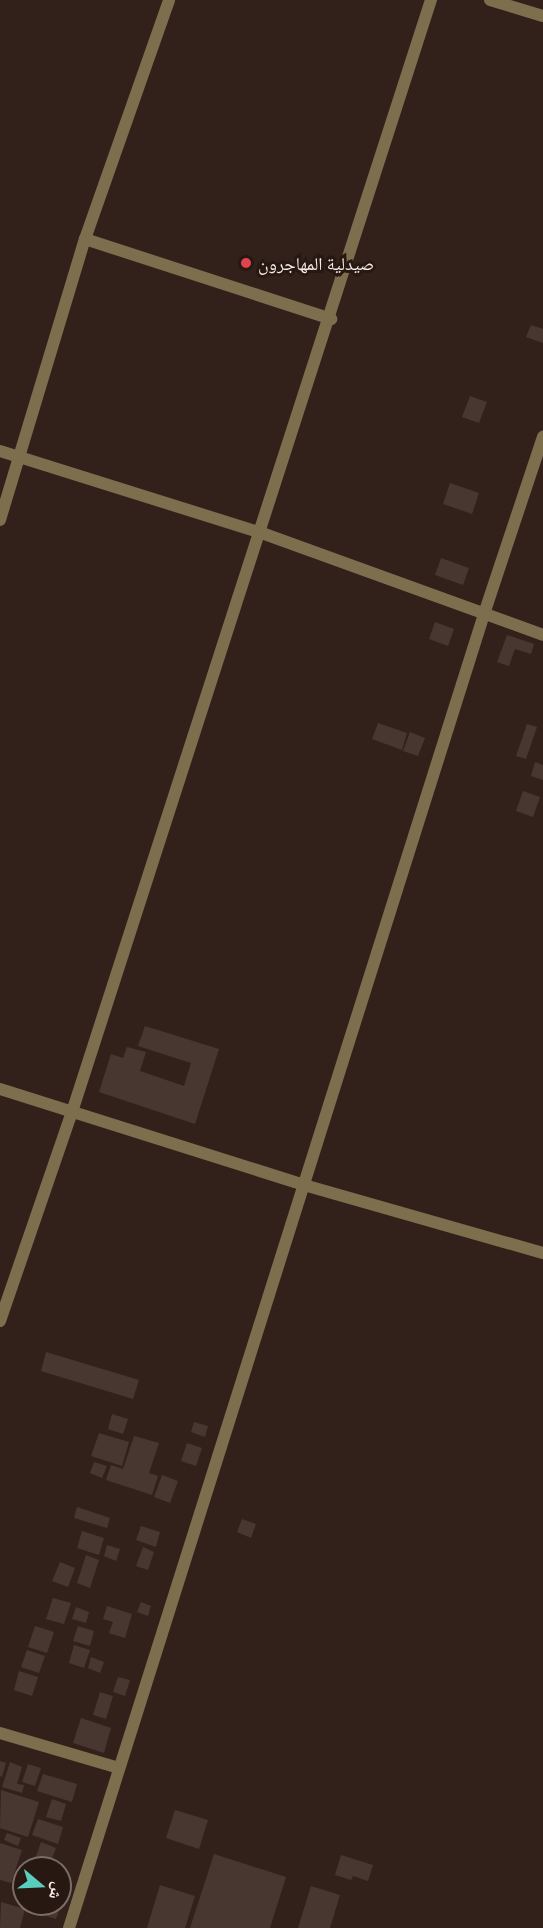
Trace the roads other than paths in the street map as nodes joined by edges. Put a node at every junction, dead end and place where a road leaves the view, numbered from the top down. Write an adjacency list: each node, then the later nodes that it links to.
1 (169, 0): 5 (street)
2 (431, 0): 6 (street)
3 (490, 0): 4 (street)
4 (543, 16)
5 (85, 239): 6 (street); 9 (street)
6 (331, 319): 11 (street)
7 (543, 437): 12 (street)
8 (0, 451): 9 (street)
9 (21, 457): 10 (street); 11 (street)
10 (0, 520)
11 (259, 532): 12 (street); 15 (street)
12 (484, 614): 13 (street); 16 (street)
13 (543, 635)
14 (0, 1089): 15 (street)
15 (72, 1112): 16 (street); 18 (street)
16 (304, 1185): 17 (street); 20 (street)
17 (542, 1248)
18 (0, 1321)
19 (0, 1733): 20 (street)
20 (119, 1768): 21 (street)
21 (69, 1928)

